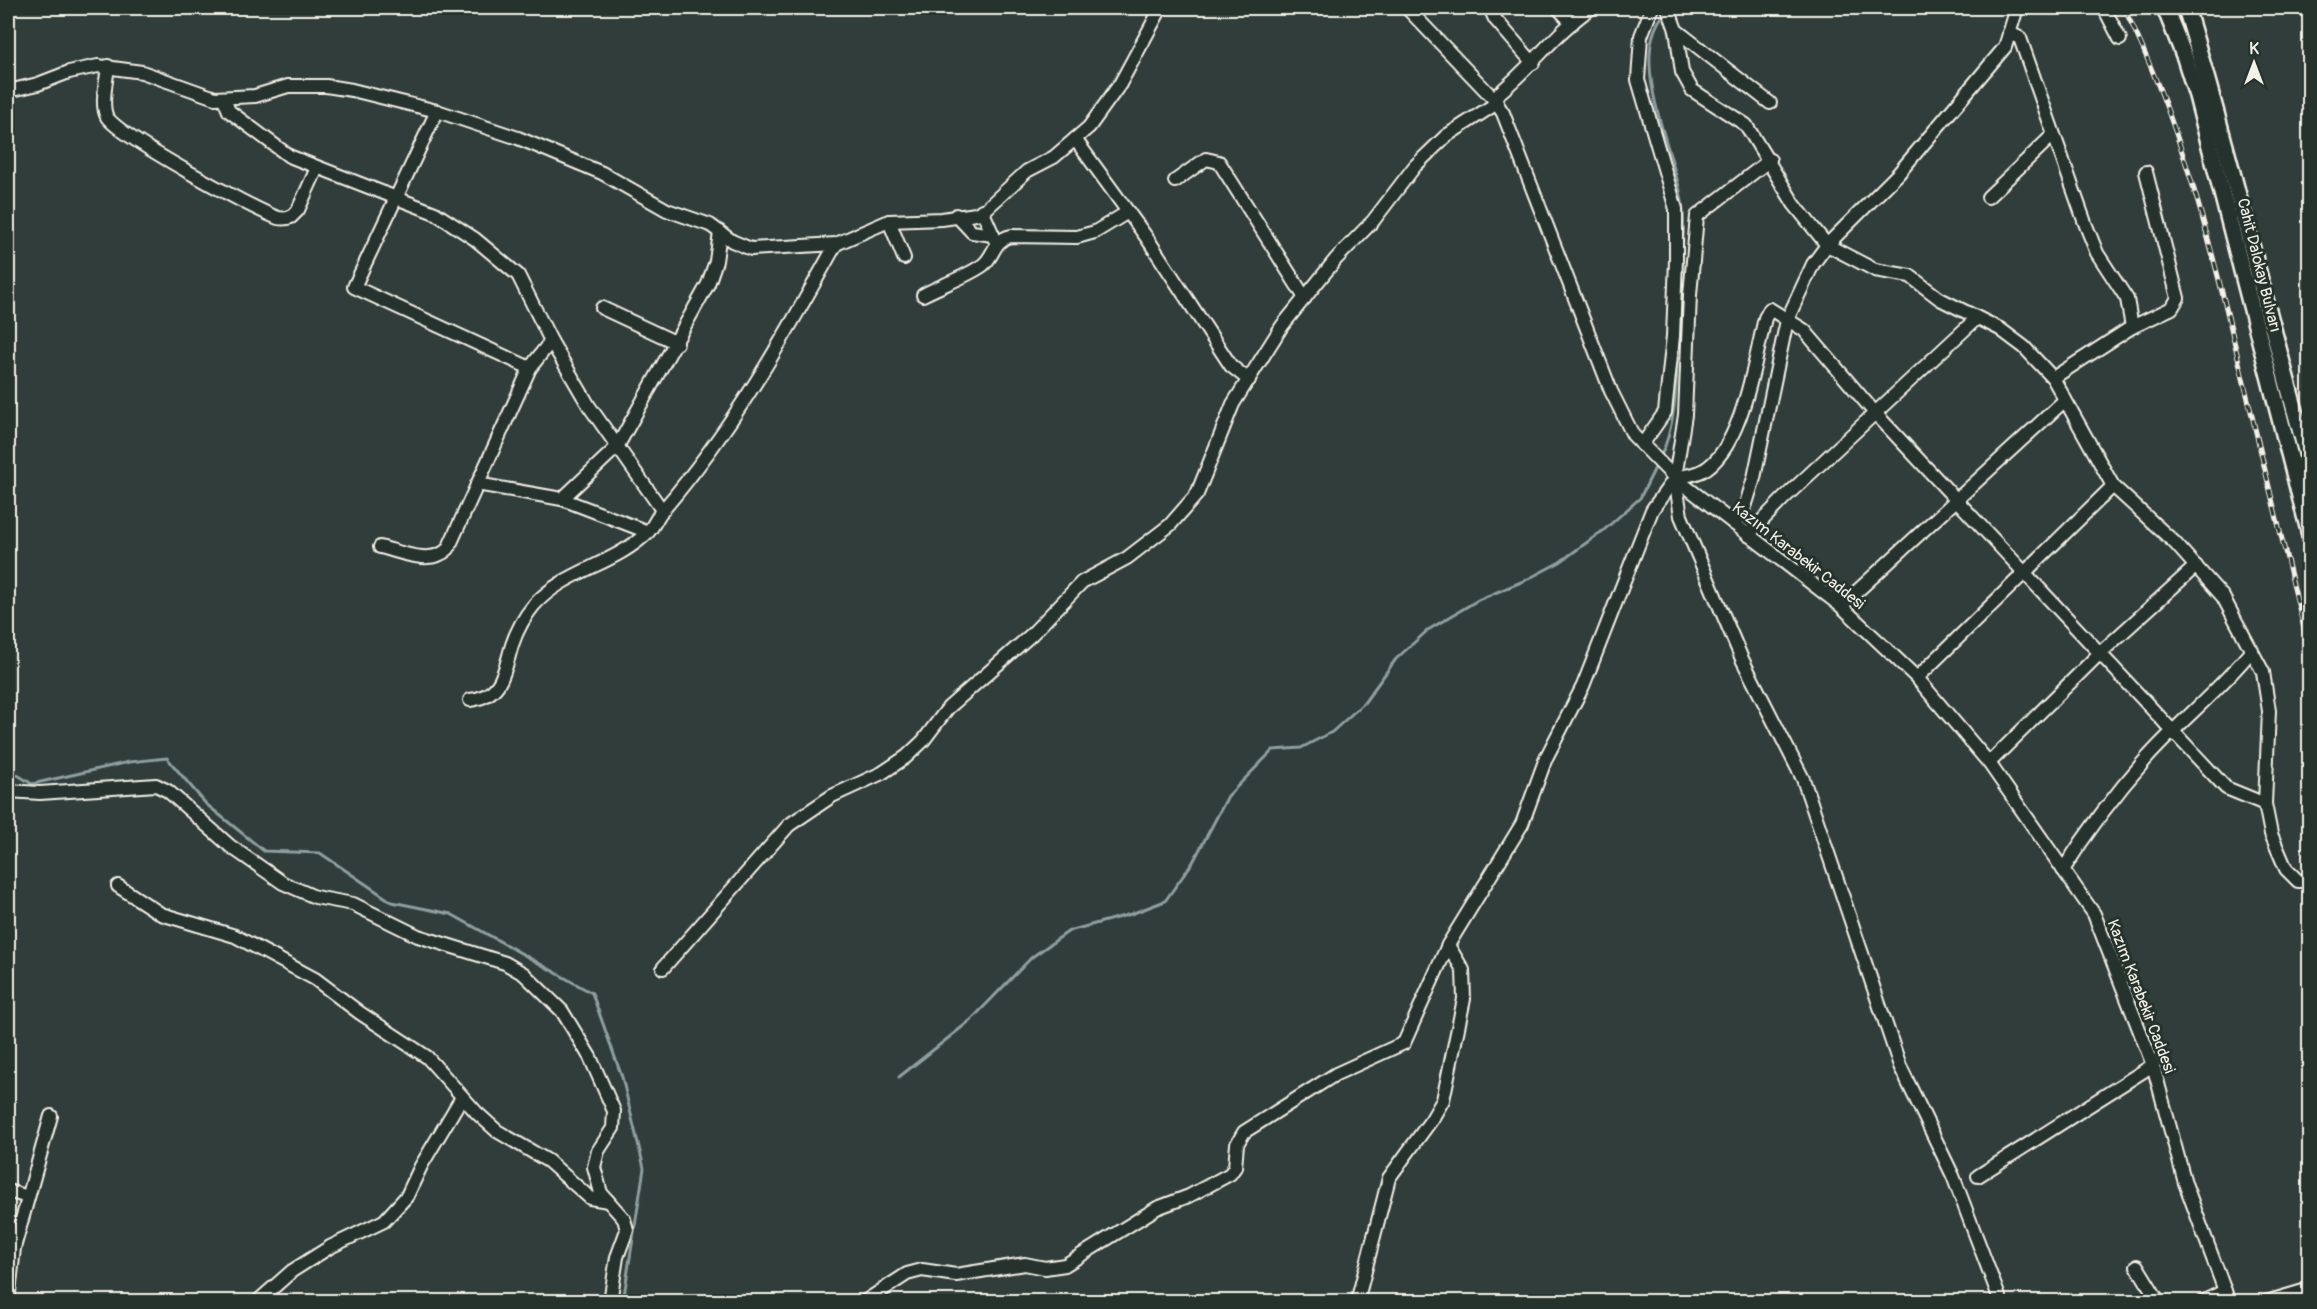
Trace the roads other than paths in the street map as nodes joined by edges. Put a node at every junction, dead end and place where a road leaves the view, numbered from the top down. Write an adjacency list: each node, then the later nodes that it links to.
1 (1161, 8): 24 (street)
2 (1407, 8): 20 (street, Kazım Karabekir Caddesi)
3 (1490, 8): 16 (street)
4 (1558, 8): 12 (street)
5 (1591, 8): 12 (street)
6 (1652, 8): 53 (street)
7 (2017, 8): 14 (street)
8 (2104, 8): 15 (street)
9 (2165, 8): 65 (main road, Cahit Dalokay Bulvarı)
10 (2186, 8): 55 (main road, Cahit Dalokay Bulvarı)
11 (1671, 12): 13 (street)
12 (1572, 23): 16 (street)
13 (1677, 30): 21 (street); 25 (street)
14 (2009, 33): 23 (street); 38 (street)
15 (2120, 39)
16 (1533, 63): 20 (street)
17 (108, 66): 18 (street); 19 (street); 26 (street)
18 (8, 91)
19 (224, 99): 22 (street); 26 (street)
20 (1495, 101): 41 (street); 53 (street, Kazım Karabekir Caddesi)
21 (1770, 103)
22 (437, 111): 29 (street); 35 (street)
23 (2054, 135): 30 (street); 45 (street)
24 (1075, 139): 31 (street); 32 (street)
25 (1770, 160): 38 (street); 56 (street)
26 (317, 168): 29 (street)
27 (2146, 172): 45 (street)
28 (1175, 181): 41 (street)
29 (396, 196): 46 (street); 48 (street)
30 (1988, 196)
31 (982, 210): 33 (street); 36 (street)
32 (1128, 212): 36 (street); 50 (street)
33 (956, 215): 34 (street); 36 (street)
34 (889, 221): 37 (street); 39 (street)
35 (720, 232): 37 (street); 47 (street)
36 (994, 239): 40 (street)
37 (836, 244): 61 (street)
38 (1827, 245): 43 (street); 44 (street)
39 (903, 258)
40 (923, 295)
41 (1305, 298): 50 (street)
42 (602, 308): 47 (street)
43 (1977, 318): 49 (street); 52 (street)
44 (1787, 320): 52 (street); 56 (street); 62 (street)
45 (2132, 327): 49 (street)
46 (551, 341): 48 (street); 54 (street)
47 (677, 343): 54 (street)
48 (530, 368): 57 (street)
49 (2053, 378): 51 (street)
50 (1249, 380): 82 (street)
51 (2066, 400): 58 (street); 60 (street)
52 (1875, 413): 60 (street); 64 (street)
53 (1642, 445): 56 (street, Kazım Karabekir Caddesi)
54 (617, 447): 59 (street); 61 (street)
55 (2310, 464)
56 (1675, 478): 62 (street, Kazım Karabekir Caddesi); 81 (street); 98 (street)
57 (477, 484): 59 (street); 66 (street)
58 (2113, 486): 67 (street); 68 (street)
59 (562, 499): 63 (street)
60 (1958, 500): 68 (street); 69 (street)
61 (662, 510): 63 (street)
62 (1733, 524): 64 (street, Kazım Karabekir Caddesi)
63 (648, 532): 73 (street)
64 (1748, 535): 69 (street, Kazım Karabekir Caddesi)
65 (2310, 535)
66 (380, 547)
67 (2196, 566): 70 (street); 71 (street)
68 (2026, 574): 71 (street); 72 (street)
69 (1841, 606): 72 (street, Kazım Karabekir Caddesi)
70 (2252, 650): 74 (street); 77 (street)
71 (2099, 654): 74 (street); 75 (street)
72 (1917, 678): 75 (street, Kazım Karabekir Caddesi)
73 (470, 700)
74 (2174, 732): 77 (street); 78 (street)
75 (1989, 763): 78 (street, Kazım Karabekir Caddesi)
76 (8, 791): 89 (street)
77 (2265, 804): 79 (street)
78 (2063, 870): 83 (street, Kazım Karabekir Caddesi)
79 (2310, 881)
80 (118, 886): 84 (street)
81 (1448, 945): 96 (street); 97 (street)
82 (663, 968)
83 (2153, 1065): 86 (street); 92 (street, Kazım Karabekir Caddesi)
84 (462, 1097): 89 (street); 94 (street)
85 (51, 1116): 88 (street)
86 (1978, 1176)
87 (8, 1191): 88 (street)
88 (28, 1197): 93 (street)
89 (608, 1201): 95 (street)
90 (2137, 1266): 99 (street)
91 (2310, 1289): 101 (street)
92 (2227, 1296): 100 (street)
93 (8, 1302)
94 (257, 1302)
95 (610, 1302)
96 (864, 1302)
97 (1357, 1302)
98 (2001, 1302)
99 (2159, 1302)
100 (2202, 1302)
101 (2266, 1302)

